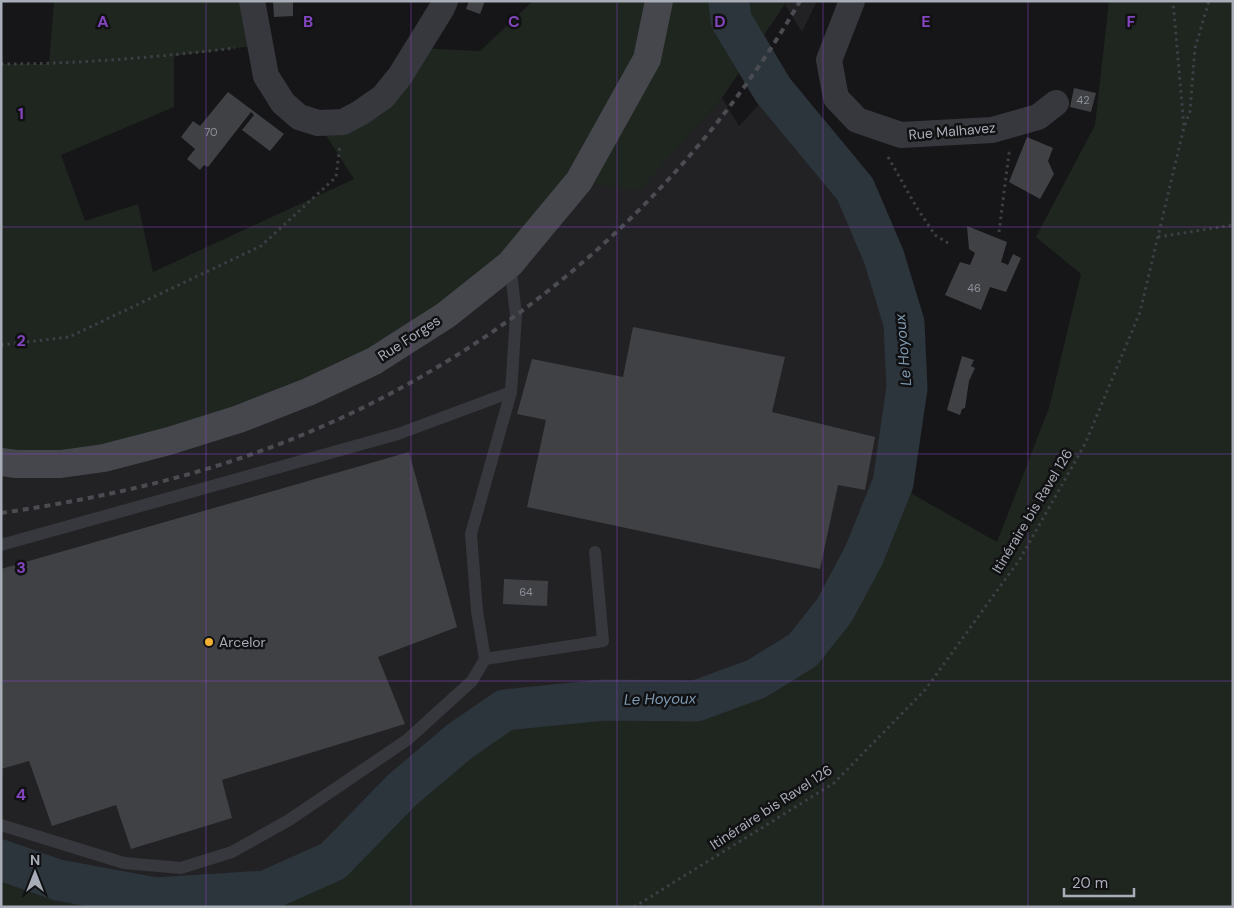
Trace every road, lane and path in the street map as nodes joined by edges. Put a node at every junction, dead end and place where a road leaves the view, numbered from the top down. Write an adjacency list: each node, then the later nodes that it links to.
1 (252, 1): 7 (street)
2 (445, 1): 10 (street)
3 (659, 1): 18 (main road, Rue Forges)
4 (852, 1): 11 (street, Rue Malhavez)
5 (1173, 1): 12 (path, Itinéraire bis Ravel 126)
6 (1209, 1): 12 (path)
7 (261, 45): 8 (path); 10 (street)
8 (1, 64)
9 (1056, 103): 13 (street, Rue Malhavez)
10 (343, 122): 19 (path)
11 (870, 124): 13 (street, Rue Malhavez); 17 (path)
12 (1184, 128): 16 (path, Itinéraire bis Ravel 126)
13 (992, 130): 15 (path)
14 (1233, 225): 16 (path)
15 (999, 232)
16 (1158, 237): 26 (path, Itinéraire bis Ravel 126)
17 (948, 243)
18 (510, 264): 20 (lane); 21 (main road, Rue Forges)
19 (1, 345)
20 (511, 392): 22 (lane); 24 (lane)
21 (1, 462)
22 (1, 545)
23 (595, 552): 24 (lane)
24 (485, 659): 25 (lane)
25 (1, 825)
26 (634, 907)

